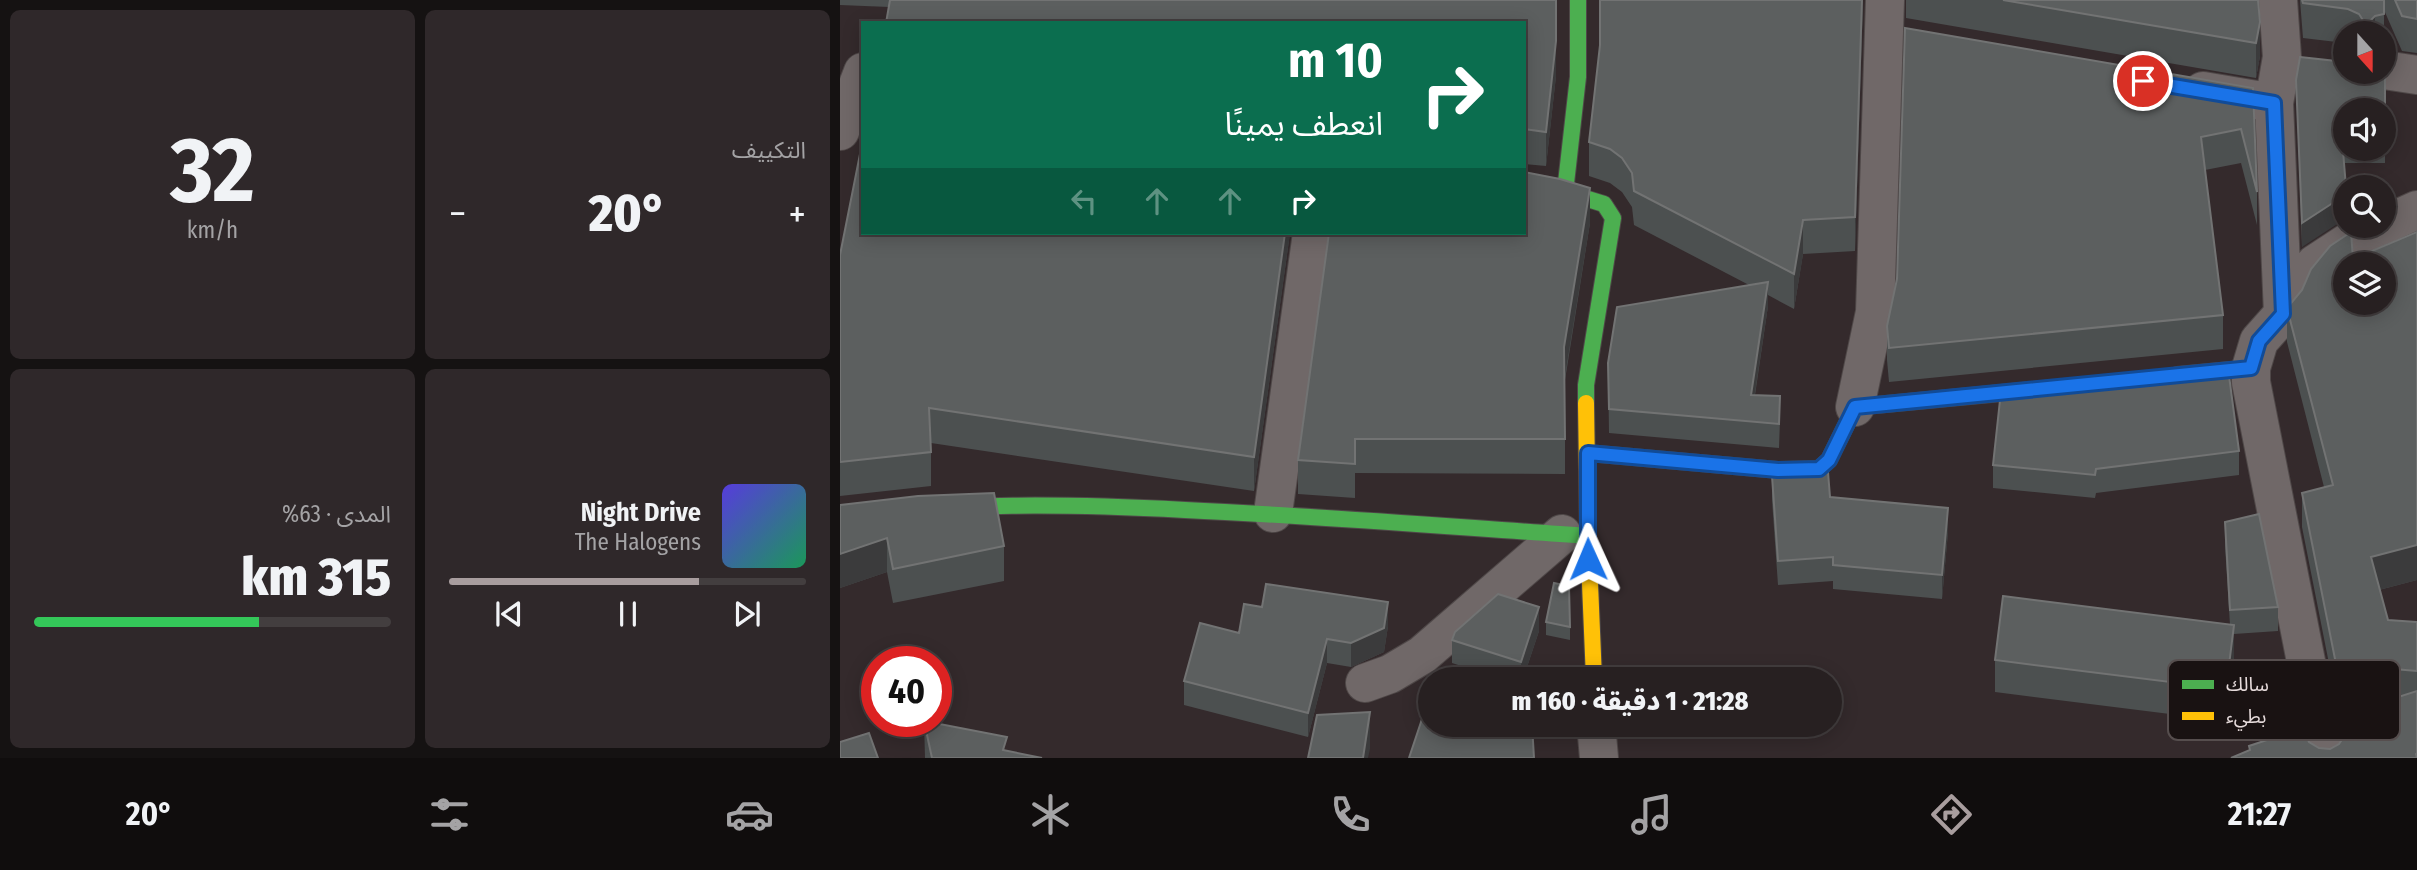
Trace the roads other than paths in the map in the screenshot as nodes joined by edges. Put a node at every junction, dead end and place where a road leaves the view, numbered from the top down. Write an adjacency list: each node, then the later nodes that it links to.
1 (1578, 0): 22 (street)
2 (2278, 0): 5 (street)
3 (1884, 18): 4 (street); 21 (street)
4 (1923, 43)
5 (2282, 57): 6 (street); 11 (street)
6 (2320, 62)
7 (2396, 72): 8 (street)
8 (2417, 75)
9 (861, 77): 12 (street)
10 (2166, 85): 11 (street)
11 (2274, 103): 17 (street)
12 (840, 131)
13 (2417, 210): 14 (street)
14 (2396, 219)
15 (1312, 235): 23 (street)
16 (2354, 238): 17 (street)
17 (2283, 314): 18 (street)
18 (2251, 368): 19 (street); 26 (street)
19 (2156, 378)
20 (2074, 386): 21 (street)
21 (1855, 407): 22 (street)
22 (1588, 453): 25 (street)
23 (1273, 513): 24 (street); 25 (street)
24 (840, 518)
25 (1574, 535): 27 (street); 28 (street)
26 (2306, 660)
27 (1592, 667)
28 (1365, 683)
29 (1597, 737): 31 (street)
30 (2321, 740): 32 (street)
31 (1598, 758)
32 (2325, 758)

